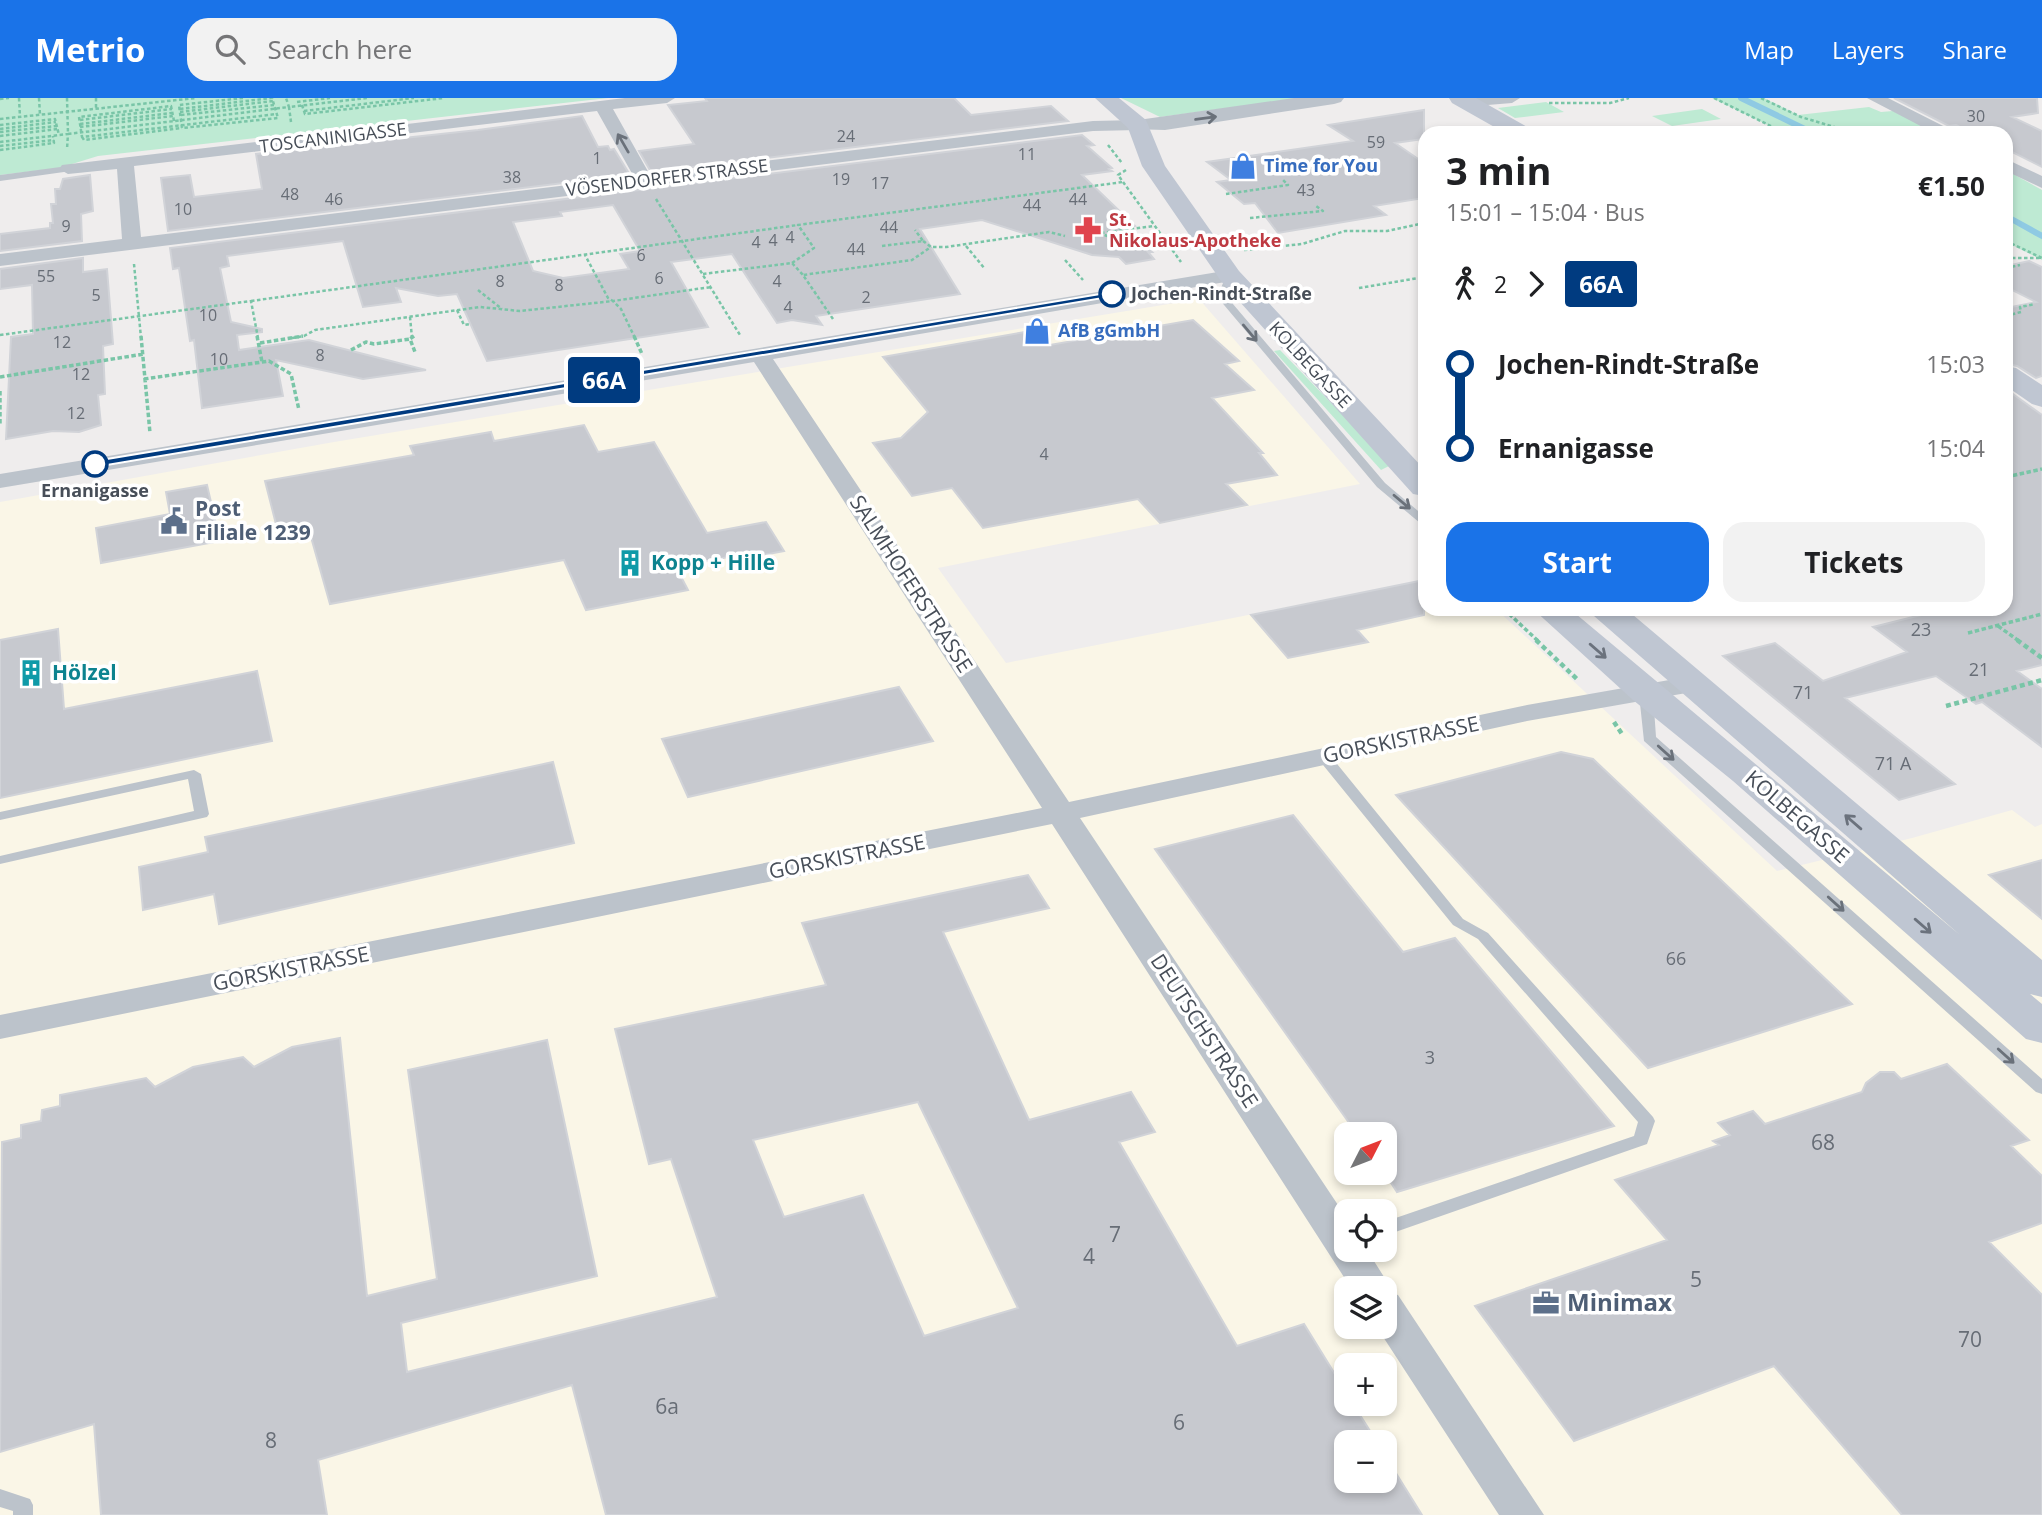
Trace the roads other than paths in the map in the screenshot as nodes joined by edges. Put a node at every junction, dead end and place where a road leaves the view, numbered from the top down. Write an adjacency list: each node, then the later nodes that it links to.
1 (667, 98): 7 (street, TOSCANINIGASSE)
2 (1106, 98): 8 (main road, KOLBEGASSE)
3 (1334, 98): 8 (street, VÖSENDORFER STRASSE, one-way to 3)
4 (1512, 98): 6 (street)
5 (1874, 98): 10 (street)
6 (1465, 101): 9 (main road)
7 (602, 106): 12 (street, TOSCANINIGASSE); 15 (street, one-way to 7)
8 (1138, 125): 15 (street, VÖSENDORFER STRASSE); 19 (main road, KOLBEGASSE)
9 (1509, 126)
10 (1933, 126)
11 (67, 163): 12 (street, TOSCANINIGASSE); 14 (lane, TOSCANINIGASSE)
12 (125, 163): 17 (street)
13 (2013, 168): 16 (street)
14 (0, 178)
15 (645, 181): 17 (street, VÖSENDORFER STRASSE)
16 (2042, 183)
17 (132, 243): 18 (street, VÖSENDORFER STRASSE)
18 (0, 260)
19 (1235, 263): 20 (street); 23 (main road, KOLBEGASSE); 27 (lane, one-way to 27)
20 (752, 347): 26 (street); 33 (street, SALMHOFERSTRASSE)
21 (2013, 379): 22 (main road)
22 (2042, 398)
23 (1400, 459): 24 (main road, KOLBEGASSE); 25 (main road, KOLBEGASSE)
24 (1418, 472)
25 (1418, 480)
26 (0, 481)
27 (1418, 516)
28 (1558, 616): 31 (main road, KOLBEGASSE, one-way to 31)
29 (1614, 616): 30 (main road, KOLBEGASSE)
30 (1692, 684): 31 (street, GORSKISTRASSE); 36 (main road, KOLBEGASSE, one-way to 30)
31 (1646, 692): 32 (street, GORSKISTRASSE); 38 (main road, KOLBEGASSE, one-way to 38); 39 (lane, one-way to 39)
32 (1324, 757): 33 (street, GORSKISTRASSE); 40 (lane)
33 (1061, 813): 37 (street, GORSKISTRASSE); 41 (street, DEUTSCHSTRASSE)
34 (0, 816): 35 (lane)
35 (0, 860)
36 (2042, 983)
37 (0, 1027)
38 (2042, 1028)
39 (2042, 1088)
40 (1397, 1225)
41 (1334, 1229)
42 (1397, 1326): 45 (street)
43 (0, 1498): 44 (lane)
44 (23, 1515)
45 (1523, 1515)

